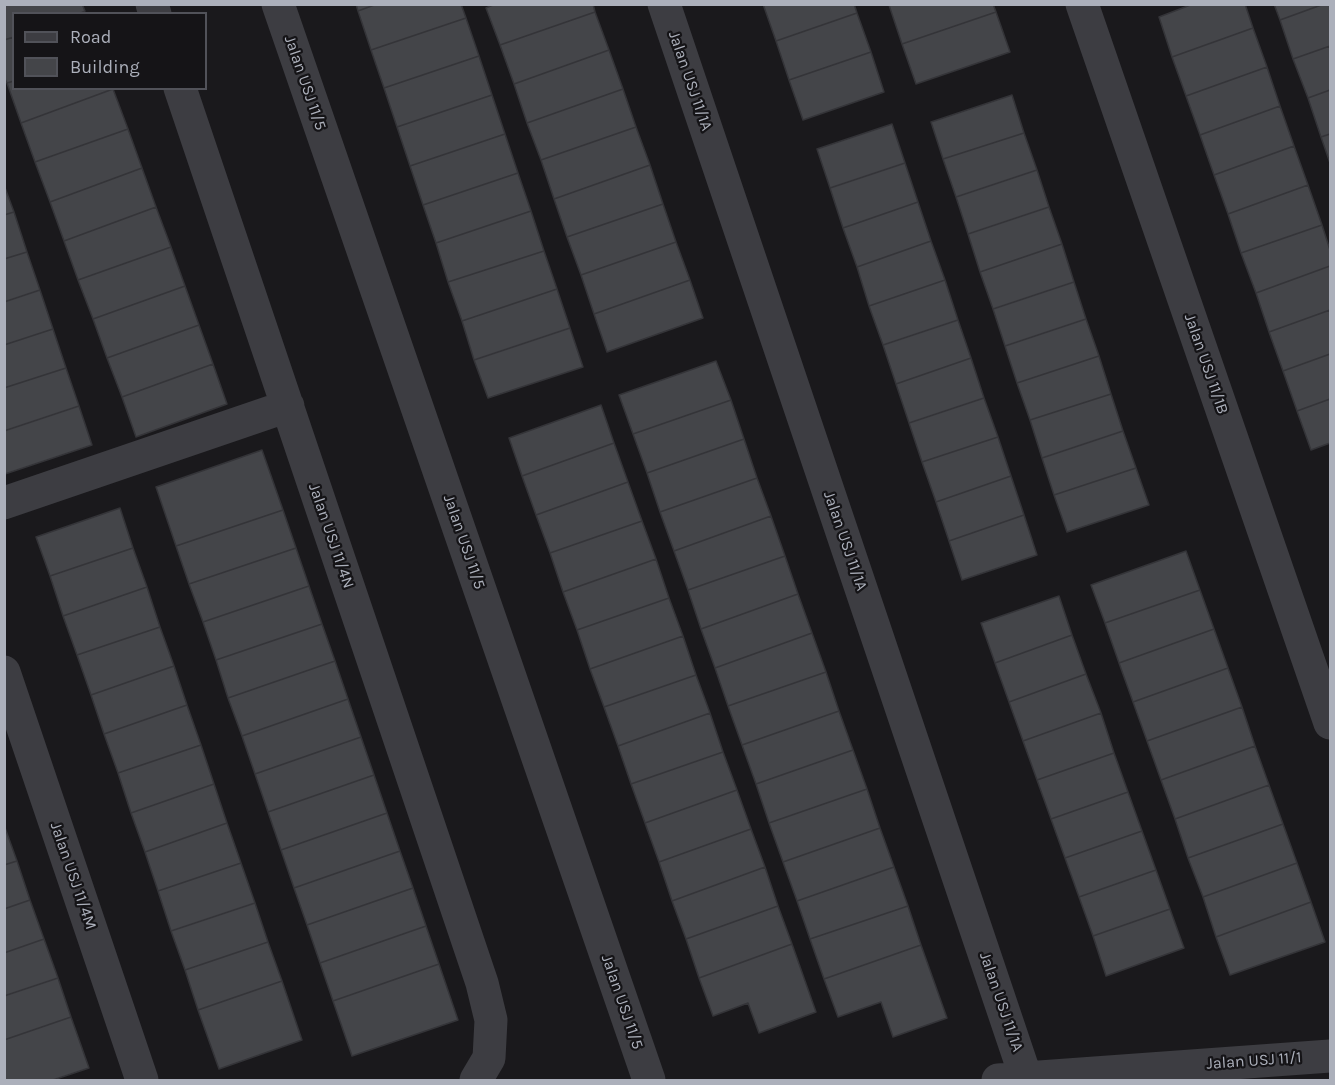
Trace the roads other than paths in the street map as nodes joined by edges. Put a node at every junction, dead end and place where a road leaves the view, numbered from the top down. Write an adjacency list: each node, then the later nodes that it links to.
1 (278, 4): 13 (street, Jalan USJ 11/5)
2 (664, 4): 10 (street, Jalan USJ 11/1A)
3 (1082, 4): 8 (street, Jalan USJ 11/1B)
4 (181, 90): 5 (street, Jalan USJ 11/4N)
5 (288, 406): 6 (street); 12 (street, Jalan USJ 11/4N)
6 (4, 503)
7 (4, 672): 11 (street, Jalan USJ 11/4M)
8 (1330, 723)
9 (1330, 1056): 10 (street, Jalan USJ 11/1)
10 (1012, 1079)
11 (142, 1080)
12 (476, 1080)
13 (649, 1080)

